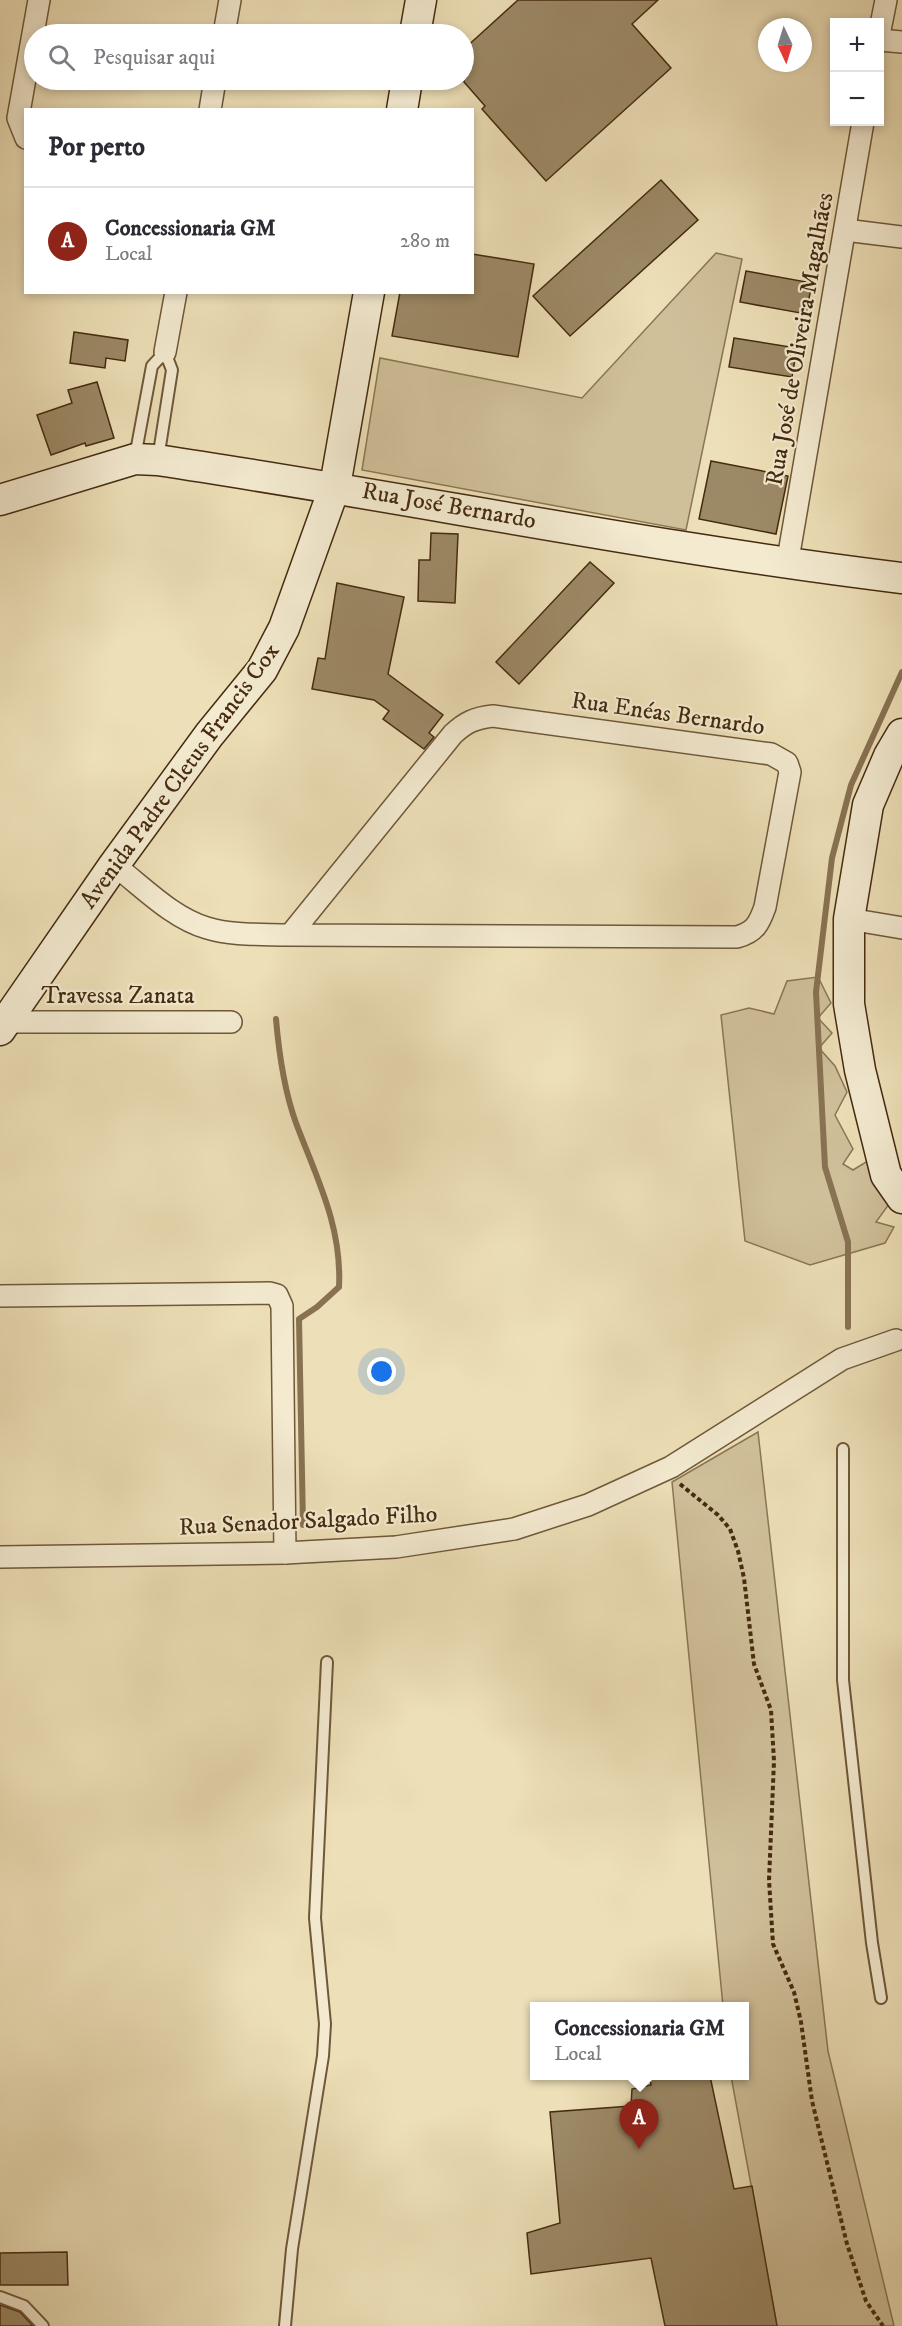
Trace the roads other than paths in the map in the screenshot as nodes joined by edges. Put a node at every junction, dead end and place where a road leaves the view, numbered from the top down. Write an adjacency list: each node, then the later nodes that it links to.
1 (39, 0): 6 (street)
2 (230, 0): 7 (street)
3 (421, 0): 8 (street)
4 (886, 0): 5 (street)
5 (882, 18)
6 (35, 24)
7 (226, 24)
8 (417, 24)
9 (884, 40): 10 (street)
10 (902, 42)
11 (24, 84): 17 (street)
12 (213, 90): 14 (street)
13 (405, 90): 15 (street)
14 (210, 108)
15 (402, 108)
16 (862, 126): 18 (street, Rua José de Oliveira Magalhães)
17 (24, 133)
18 (845, 230): 19 (street); 26 (street, Rua José de Oliveira Magalhães)
19 (902, 237)
20 (176, 294): 22 (street)
21 (369, 294): 24 (street, Avenida Padre Cletus Francis Cox)
22 (165, 352): 23 (lane); 23 (lane)
23 (146, 459): 24 (street, Rua José Bernardo); 25 (street, Rua José Bernardo)
24 (334, 486): 26 (street, Rua José Bernardo); 29 (street, Avenida Padre Cletus Francis Cox)
25 (0, 500)
26 (787, 565): 27 (street, Rua José Bernardo)
27 (902, 578)
28 (902, 734): 30 (street)
29 (114, 865): 32 (street, Rua Enéas Bernardo); 34 (street, Avenida Padre Cletus Francis Cox)
30 (849, 919): 31 (street); 35 (street)
31 (902, 928)
32 (290, 935): 32 (street, Rua Enéas Bernardo)
33 (231, 1022): 34 (street, Travessa Zanata)
34 (2, 1025)
35 (902, 1198)
36 (0, 1296): 39 (street)
37 (900, 1336): 39 (street, Rua Senador Salgado Filho)
38 (843, 1449): 42 (lane)
39 (285, 1553): 40 (street, Rua Senador Salgado Filho)
40 (0, 1557)
41 (327, 1662): 45 (lane)
42 (881, 1998)
43 (0, 2297): 44 (lane)
44 (42, 2326)
45 (285, 2326)

